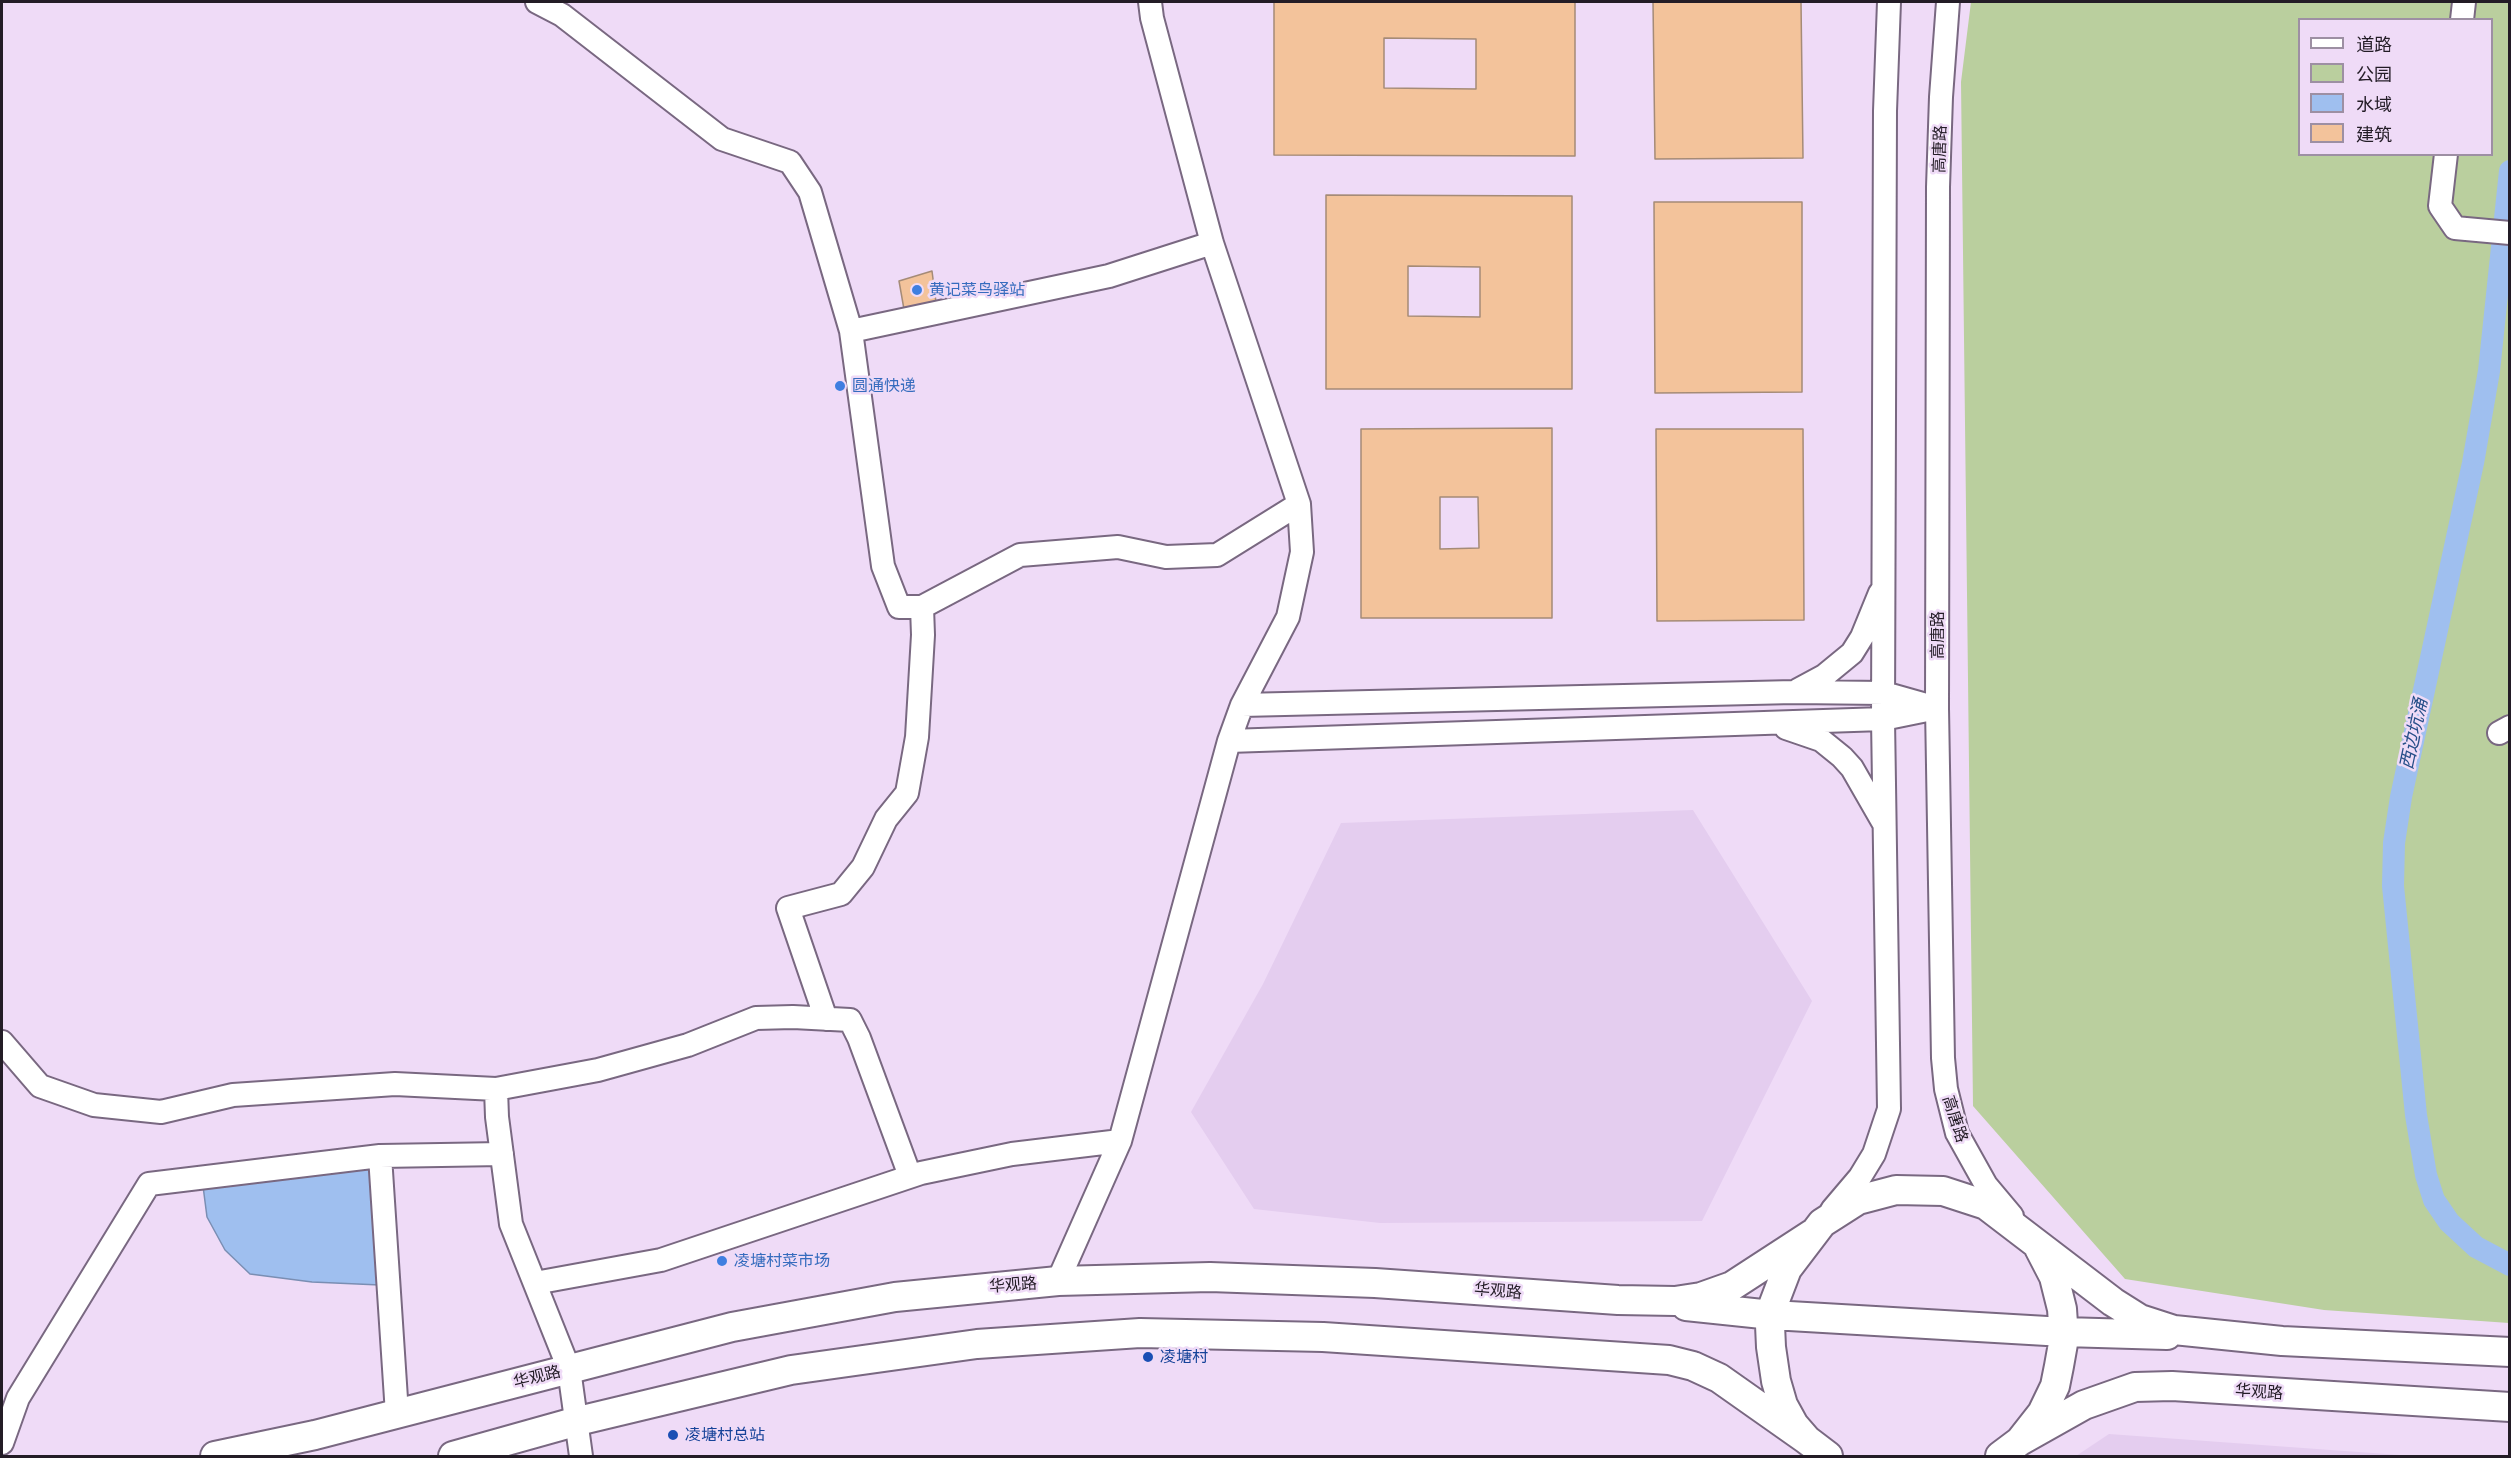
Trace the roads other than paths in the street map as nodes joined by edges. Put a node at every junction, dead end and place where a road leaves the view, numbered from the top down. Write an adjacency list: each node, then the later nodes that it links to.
1 (537, 2): 10 (street)
2 (1150, 2): 9 (street)
3 (1889, 2): 12 (street)
4 (1948, 2): 17 (street, 高唐路)
5 (2464, 2): 6 (street)
6 (2462, 18)
7 (2446, 156): 8 (street)
8 (2510, 233)
9 (1212, 243): 10 (street); 11 (street)
10 (851, 331): 13 (street)
11 (1299, 504): 13 (street); 16 (street)
12 (1884, 584): 14 (street); 15 (street)
13 (922, 607): 22 (street)
14 (1794, 692): 15 (street); 16 (street)
15 (1884, 693): 17 (street); 18 (street)
16 (1242, 705): 20 (street)
17 (1937, 708): 18 (street); 30 (street, 高唐路)
18 (1883, 719): 19 (street); 21 (street)
19 (1767, 723): 20 (street); 21 (street)
20 (1229, 741): 25 (street)
21 (1884, 824): 29 (street)
22 (825, 1019): 24 (street); 28 (street)
23 (2, 1042): 24 (street)
24 (496, 1089): 26 (street)
25 (1120, 1141): 28 (street); 31 (street)
26 (502, 1154): 27 (street); 32 (street)
27 (380, 1156): 40 (street); 42 (street)
28 (910, 1176): 32 (street)
29 (1812, 1234): 30 (main road); 33 (main road, 华观路); 34 (main road)
30 (2035, 1242): 35 (main road); 36 (main road)
31 (1058, 1281): 33 (main road, 华观路); 38 (main road, 华观路)
32 (535, 1283): 38 (street)
33 (1653, 1302): 34 (main road)
34 (1772, 1316): 35 (main road); 43 (main road)
35 (2064, 1332): 36 (main road); 44 (main road)
36 (2205, 1336): 37 (main road)
37 (2510, 1353)
38 (569, 1369): 40 (main road, 华观路); 41 (street)
39 (2510, 1407): 44 (main road, 华观路)
40 (398, 1414): 45 (main road, 华观路)
41 (578, 1421): 43 (main road); 46 (main road); 47 (street)
42 (2, 1443)
43 (1817, 1451)
44 (2010, 1451)
45 (215, 1456)
46 (453, 1456)
47 (581, 1456)

